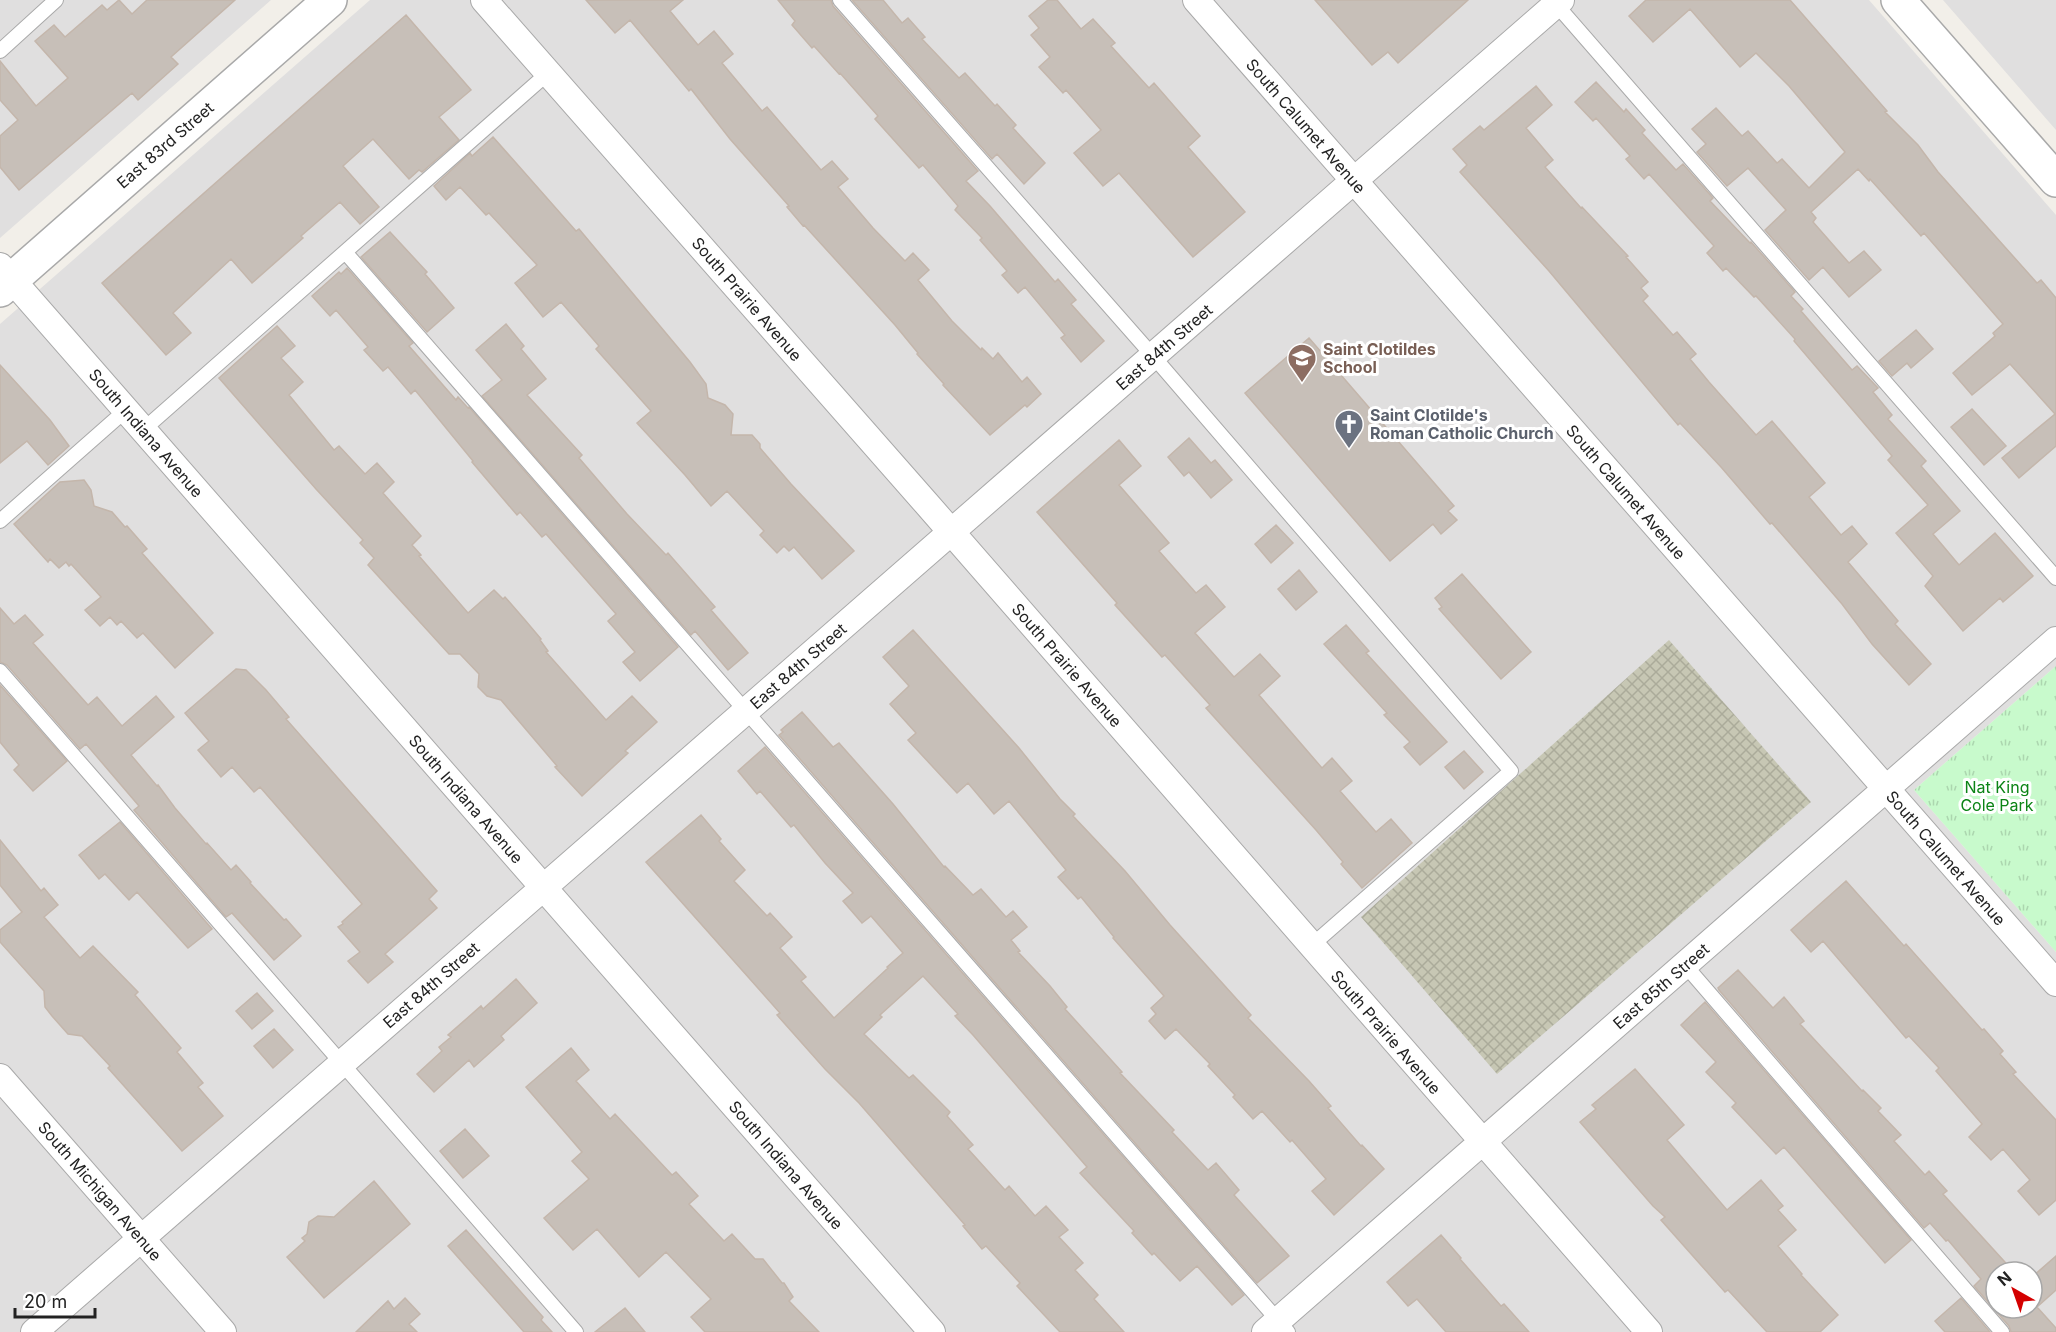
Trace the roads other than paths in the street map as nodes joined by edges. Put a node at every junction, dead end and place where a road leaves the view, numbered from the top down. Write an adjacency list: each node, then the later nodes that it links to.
1 (56, 0): 8 (lane)
2 (330, 0): 13 (street, East 83rd Street)
3 (484, 0): 9 (street, South Prairie Avenue)
4 (840, 0): 14 (lane)
5 (1196, 0): 10 (street, South Calumet Avenue)
6 (1898, 0): 11 (street)
7 (1557, 2): 10 (street, East 84th Street); 19 (lane)
8 (0, 51)
9 (548, 73): 12 (lane); 18 (street, South Prairie Avenue)
10 (1354, 180): 14 (street, East 84th Street); 23 (street, South Calumet Avenue)
11 (2056, 180)
12 (345, 252): 16 (lane); 22 (lane)
13 (4, 279): 15 (street, South Indiana Avenue)
14 (1153, 356): 18 (street, East 84th Street); 25 (lane)
15 (126, 410): 16 (street, South Indiana Avenue); 17 (lane)
16 (143, 430): 24 (street, South Indiana Avenue)
17 (0, 520)
18 (951, 532): 22 (street, East 84th Street); 25 (street, South Prairie Avenue)
19 (2056, 578)
20 (2056, 640): 23 (street, East 85th Street)
21 (0, 671): 28 (lane)
22 (746, 711): 24 (street, East 84th Street); 32 (lane)
23 (1886, 789): 26 (street, East 85th Street); 27 (street, South Calumet Avenue)
24 (544, 888): 28 (street, East 84th Street); 36 (street, South Indiana Avenue)
25 (1311, 946): 30 (street, South Prairie Avenue)
26 (1685, 965): 30 (street, East 85th Street); 38 (lane)
27 (2056, 983)
28 (342, 1064): 31 (street, East 84th Street); 35 (lane)
29 (0, 1077): 31 (street, South Michigan Avenue)
30 (1482, 1143): 32 (street, East 85th Street); 37 (street, South Prairie Avenue)
31 (141, 1238): 33 (street, East 84th Street); 34 (street, South Michigan Avenue)
32 (1277, 1328)
33 (34, 1332)
34 (223, 1332)
35 (576, 1332)
36 (932, 1332)
37 (1649, 1332)
38 (2002, 1332)

